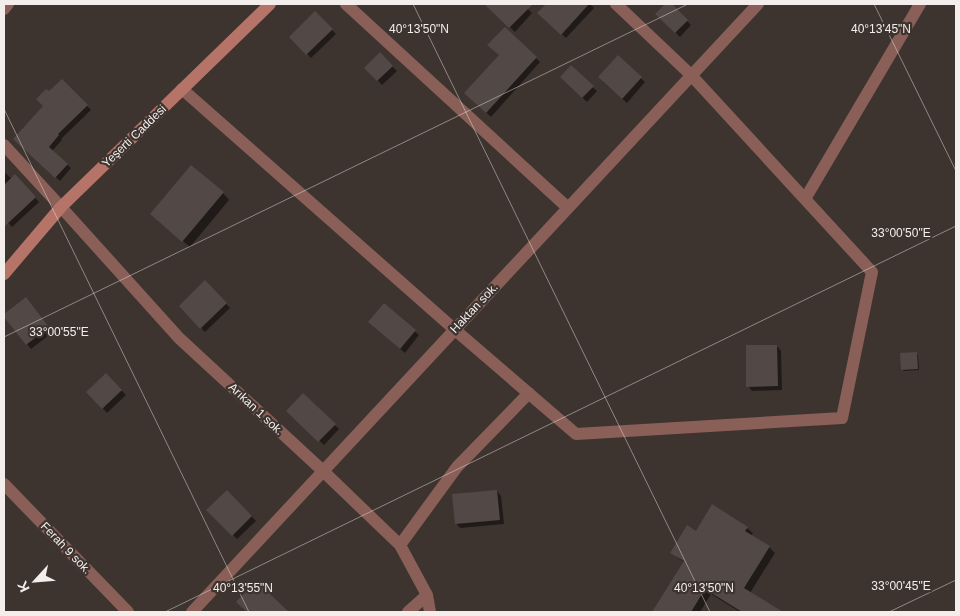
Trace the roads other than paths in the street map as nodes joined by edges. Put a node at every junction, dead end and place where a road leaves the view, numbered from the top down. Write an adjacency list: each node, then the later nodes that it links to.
1 (8, 4): 7 (street)
2 (269, 4): 9 (street, Yeşerti Caddesi)
3 (346, 4): 13 (street)
4 (616, 4): 8 (street)
5 (758, 4): 8 (street, Haktan sok.)
6 (920, 4): 11 (street)
7 (4, 9)
8 (691, 75): 11 (street); 13 (street, Haktan sok.)
9 (182, 89): 12 (street, Yeşerti Caddesi); 15 (street)
10 (4, 145): 12 (street, Arıkan 1 sok.)
11 (805, 199): 16 (street)
12 (62, 207): 14 (street, Yeşerti Caddesi); 17 (street, Arıkan 1 sok.)
13 (567, 207): 15 (street, Haktan sok.)
14 (4, 274)
15 (454, 329): 16 (street); 17 (street, Haktan sok.)
16 (529, 394): 19 (street)
17 (323, 470): 19 (street, Arıkan 1 sok.); 22 (street, Haktan sok.)
18 (4, 484): 21 (street, Ferah 9 sok.)
19 (400, 545): 20 (street, Arıkan 1 sok.)
20 (427, 595): 23 (street); 24 (street, Arıkan 1 sok.)
21 (128, 612)
22 (192, 612)
23 (408, 612)
24 (430, 612)

